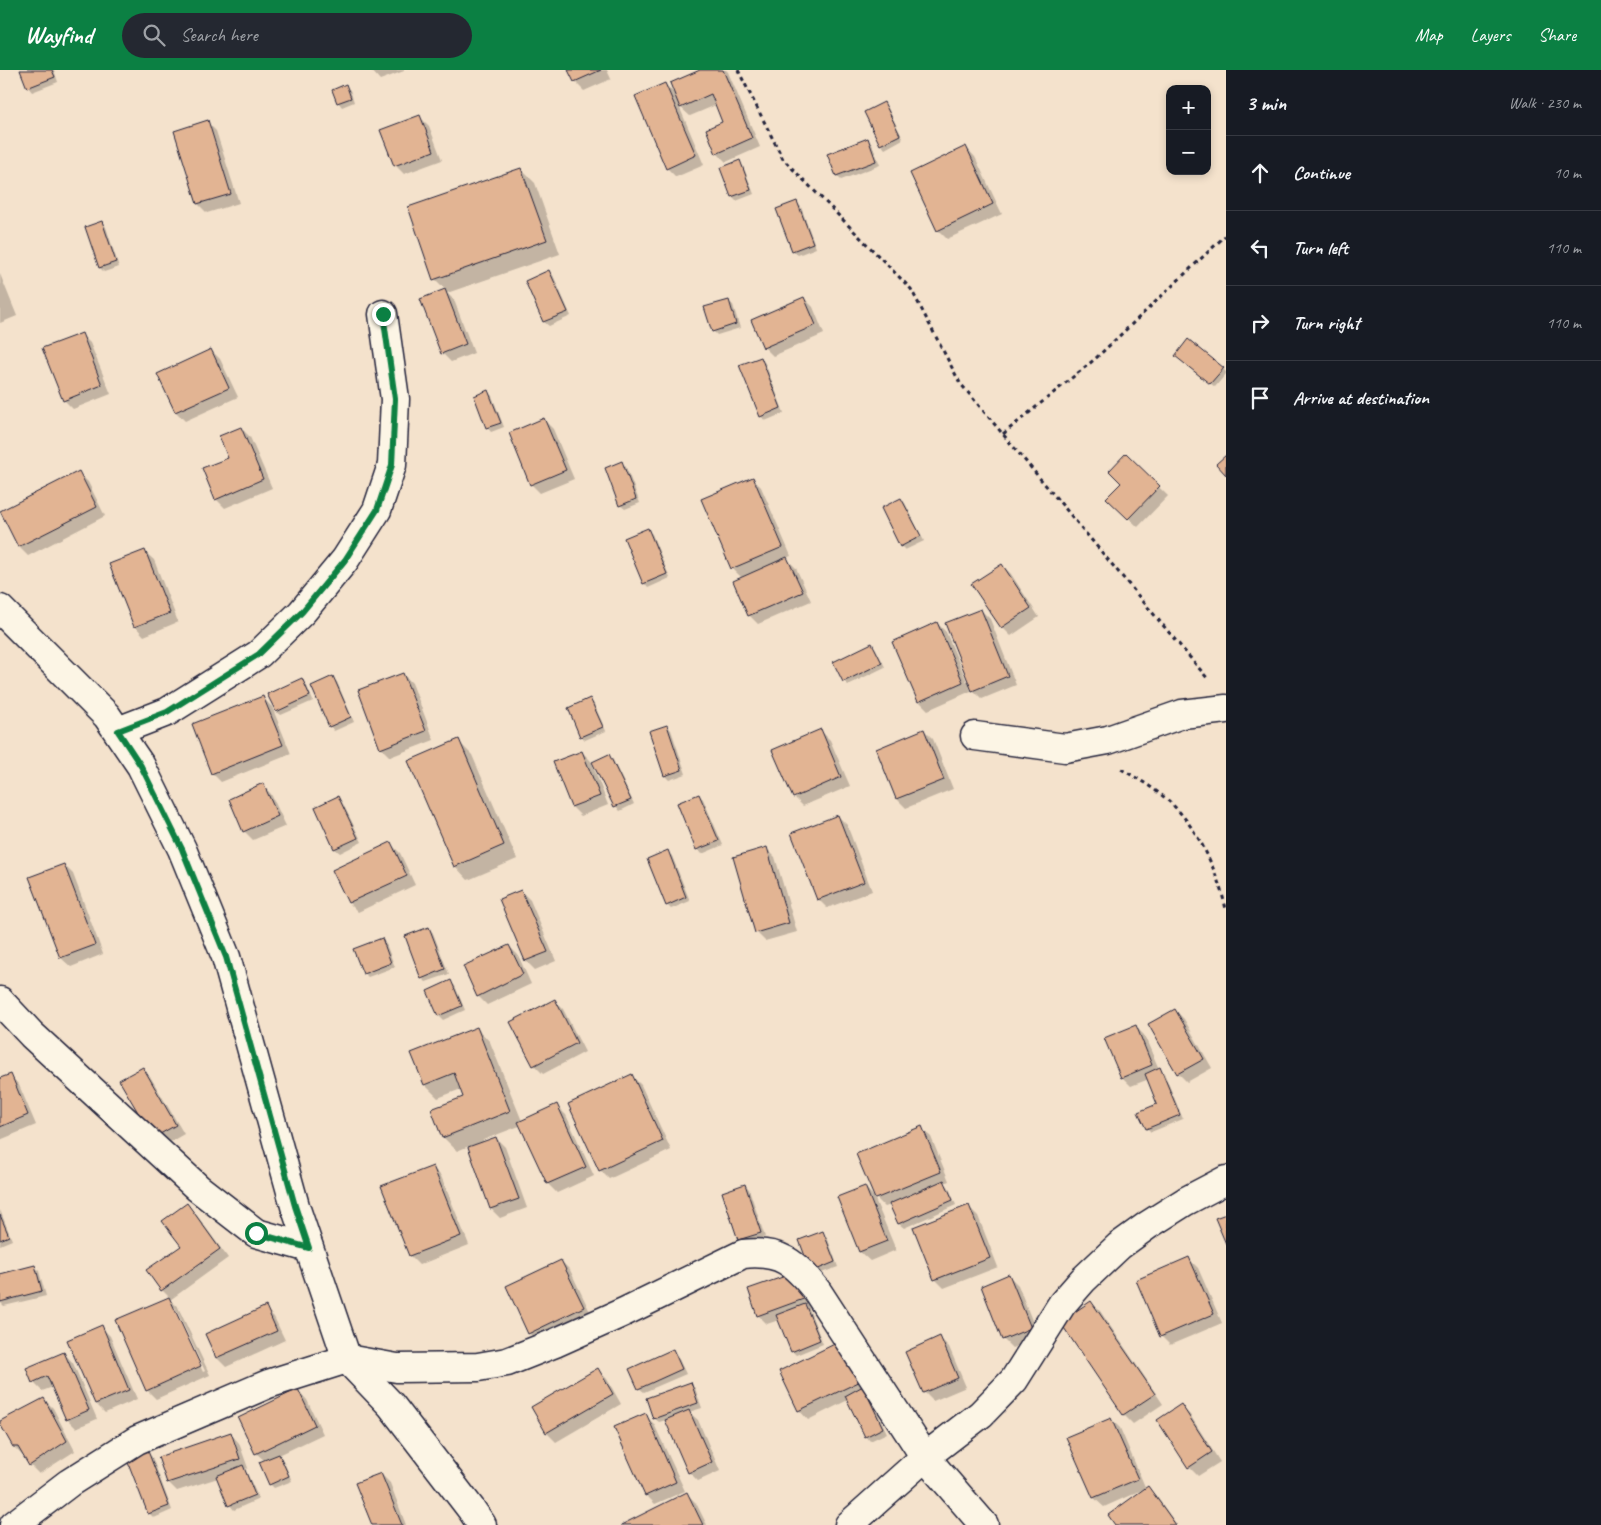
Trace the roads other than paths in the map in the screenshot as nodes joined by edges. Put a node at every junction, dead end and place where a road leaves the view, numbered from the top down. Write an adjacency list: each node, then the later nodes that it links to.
1 (383, 314): 4 (street)
2 (0, 610): 4 (street)
3 (1226, 710): 5 (street)
4 (118, 731): 8 (street)
5 (975, 736)
6 (0, 1001): 8 (street)
7 (1226, 1180): 10 (street)
8 (309, 1248): 9 (street)
9 (346, 1359): 10 (street); 11 (street); 12 (street)
10 (925, 1457): 13 (street); 14 (street)
11 (14, 1525)
12 (482, 1525)
13 (849, 1525)
14 (984, 1525)

